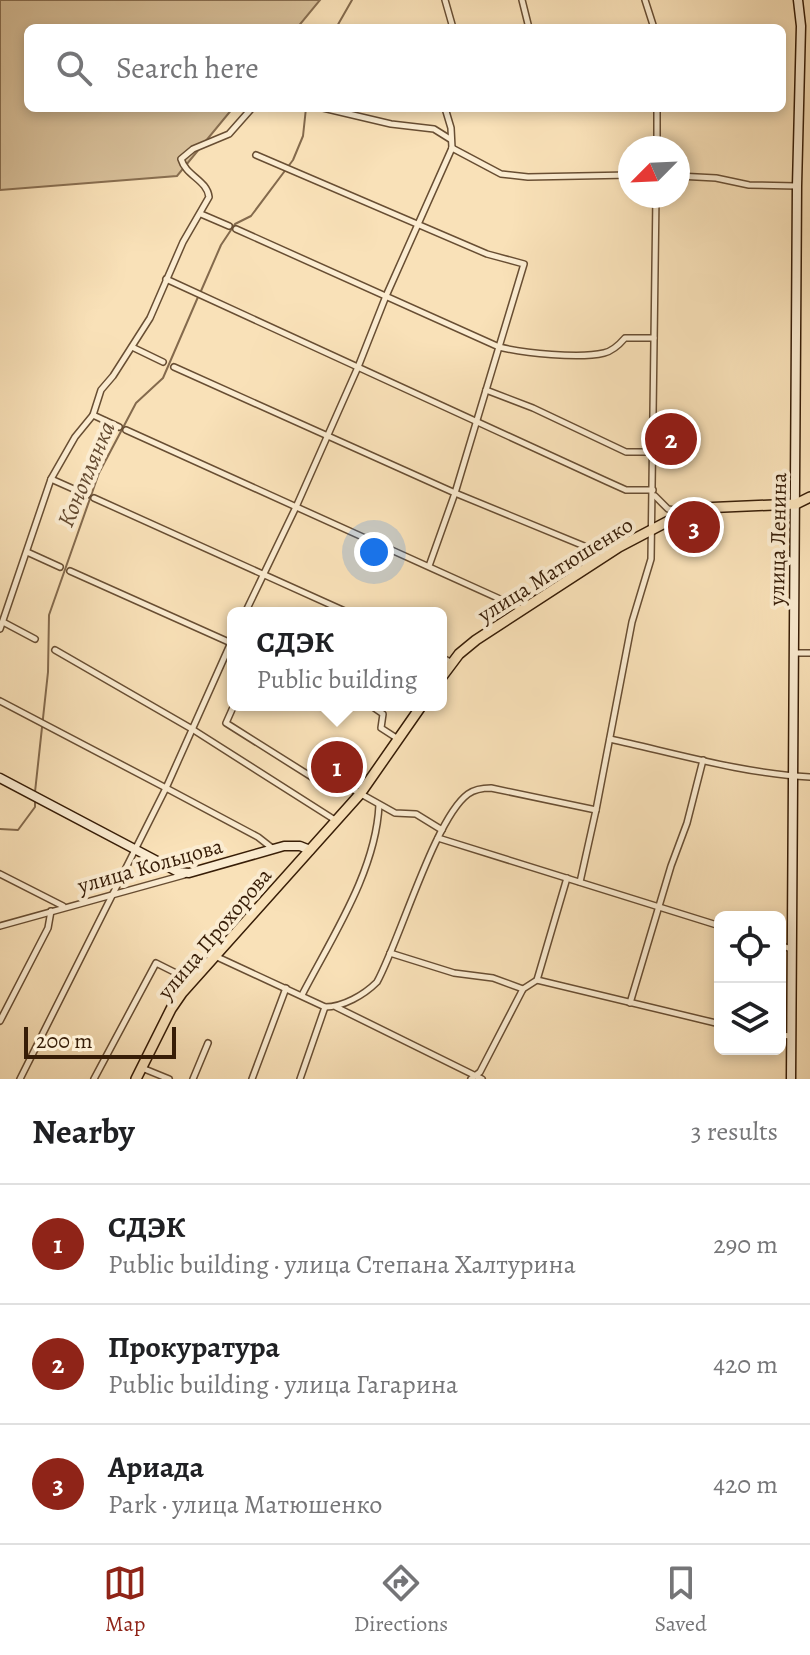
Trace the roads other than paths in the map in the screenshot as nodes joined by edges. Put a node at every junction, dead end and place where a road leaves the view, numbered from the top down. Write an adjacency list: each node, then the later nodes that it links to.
1 (445, 0): 5 (street)
2 (522, 0): 6 (street)
3 (645, 0): 7 (street)
4 (798, 0): 18 (main road, улица Ленина)
5 (452, 24)
6 (528, 24)
7 (653, 24)
8 (248, 112): 20 (street)
9 (340, 112): 13 (street)
10 (446, 112): 13 (street)
11 (657, 112): 12 (street)
12 (657, 136)
13 (450, 139): 14 (street)
14 (452, 148): 16 (street); 21 (street)
15 (256, 155): 21 (street)
16 (618, 175)
17 (690, 177): 18 (street)
18 (797, 186): 41 (main road, улица Ленина)
19 (656, 208): 24 (street)
20 (201, 214): 22 (street); 23 (street)
21 (419, 227): 23 (street); 26 (street)
22 (166, 279): 25 (street); 29 (street)
23 (386, 296): 26 (street); 29 (street)
24 (654, 338): 26 (street); 34 (street)
25 (132, 347): 27 (street); 31 (street)
26 (499, 347): 30 (street)
27 (163, 362)
28 (174, 367): 33 (street)
29 (358, 367): 32 (street); 33 (street)
30 (486, 390): 32 (street); 34 (street)
31 (93, 415): 35 (street); 42 (street)
32 (475, 421): 36 (street); 37 (street)
33 (327, 435): 37 (street); 42 (street)
34 (653, 452): 36 (street)
35 (51, 479): 38 (street); 45 (street)
36 (653, 492): 43 (street); 44 (street)
37 (455, 493): 46 (street); 47 (street)
38 (87, 495)
39 (810, 497): 41 (main road)
40 (94, 498): 50 (street)
41 (796, 504): 43 (main road, улица Матюшенко); 60 (main road, улица Ленина)
42 (296, 507): 47 (street); 50 (street)
43 (688, 511): 44 (main road, улица Матюшенко)
44 (652, 529): 46 (main road, улица Матюшенко); 71 (street)
45 (27, 552): 48 (street); 54 (street)
46 (598, 560): 53 (main road, улица Матюшенко)
47 (429, 566): 53 (street)
48 (60, 567)
49 (70, 571): 57 (street)
50 (264, 574): 51 (street); 52 (street)
51 (248, 607)
52 (336, 607)
53 (523, 609): 63 (main road, улица Матюшенко)
54 (3, 622): 55 (street); 56 (street)
55 (0, 629)
56 (35, 639)
57 (227, 639)
58 (55, 650): 69 (street)
59 (227, 652): 69 (street)
60 (794, 653): 61 (street); 73 (main road, улица Ленина)
61 (810, 653)
62 (447, 660): 63 (street)
63 (452, 663): 64 (main road, улица Матюшенко)
64 (447, 670)
65 (0, 701): 76 (street)
66 (231, 711): 77 (street)
67 (379, 711): 70 (street)
68 (418, 711): 70 (main road)
69 (192, 729): 76 (street); 80 (street)
70 (398, 739): 77 (main road)
71 (610, 739): 72 (street); 79 (street)
72 (703, 760): 73 (street); 92 (street)
73 (792, 776): 74 (street); 97 (main road, улица Ленина)
74 (810, 777)
75 (0, 778): 84 (main road)
76 (166, 788): 83 (street); 84 (street)
77 (360, 794): 78 (street); 80 (main road)
78 (379, 805): 81 (street); 104 (street)
79 (596, 810): 81 (street); 89 (street)
80 (336, 821): 85 (main road, улица Прохорова)
81 (442, 830): 82 (street)
82 (438, 838): 88 (street); 98 (street)
83 (273, 849): 85 (main road, улица Кольцова); 86 (main road, улица Кольцова)
84 (133, 850): 86 (main road); 90 (street)
85 (310, 850): 99 (main road, улица Прохорова)
86 (189, 873): 90 (street, улица Кольцова)
87 (0, 874): 91 (street)
88 (567, 878): 89 (street); 100 (street)
89 (580, 882): 92 (street)
90 (112, 895): 91 (street, улица Кольцова); 115 (street)
91 (65, 907): 93 (street, улица Кольцова)
92 (659, 907): 94 (street); 105 (street)
93 (51, 911): 95 (street, улица Кольцова); 108 (street)
94 (714, 924)
95 (0, 926)
96 (786, 947): 97 (street)
97 (791, 949): 111 (main road, улица Ленина)
98 (390, 953): 103 (street); 106 (street)
99 (215, 956): 101 (main road, улица Прохорова); 102 (street)
100 (537, 980): 103 (street); 105 (street)
101 (192, 981): 113 (main road, улица Прохорова); 116 (street)
102 (286, 988): 104 (street); 120 (street)
103 (523, 989): 114 (street)
104 (302, 995): 107 (street)
105 (630, 1003): 109 (street)
106 (335, 1006): 107 (street); 114 (street)
107 (325, 1007): 121 (street)
108 (0, 1021)
109 (714, 1023)
110 (786, 1036): 111 (street)
111 (791, 1036): 123 (main road, улица Ленина)
112 (208, 1043): 119 (street)
113 (141, 1068): 117 (main road, улица Прохорова); 118 (street)
114 (473, 1077): 122 (street)
115 (20, 1079)
116 (94, 1079)
117 (136, 1079)
118 (169, 1079)
119 (193, 1079)
120 (252, 1079)
121 (300, 1079)
122 (482, 1079)
123 (791, 1079)

